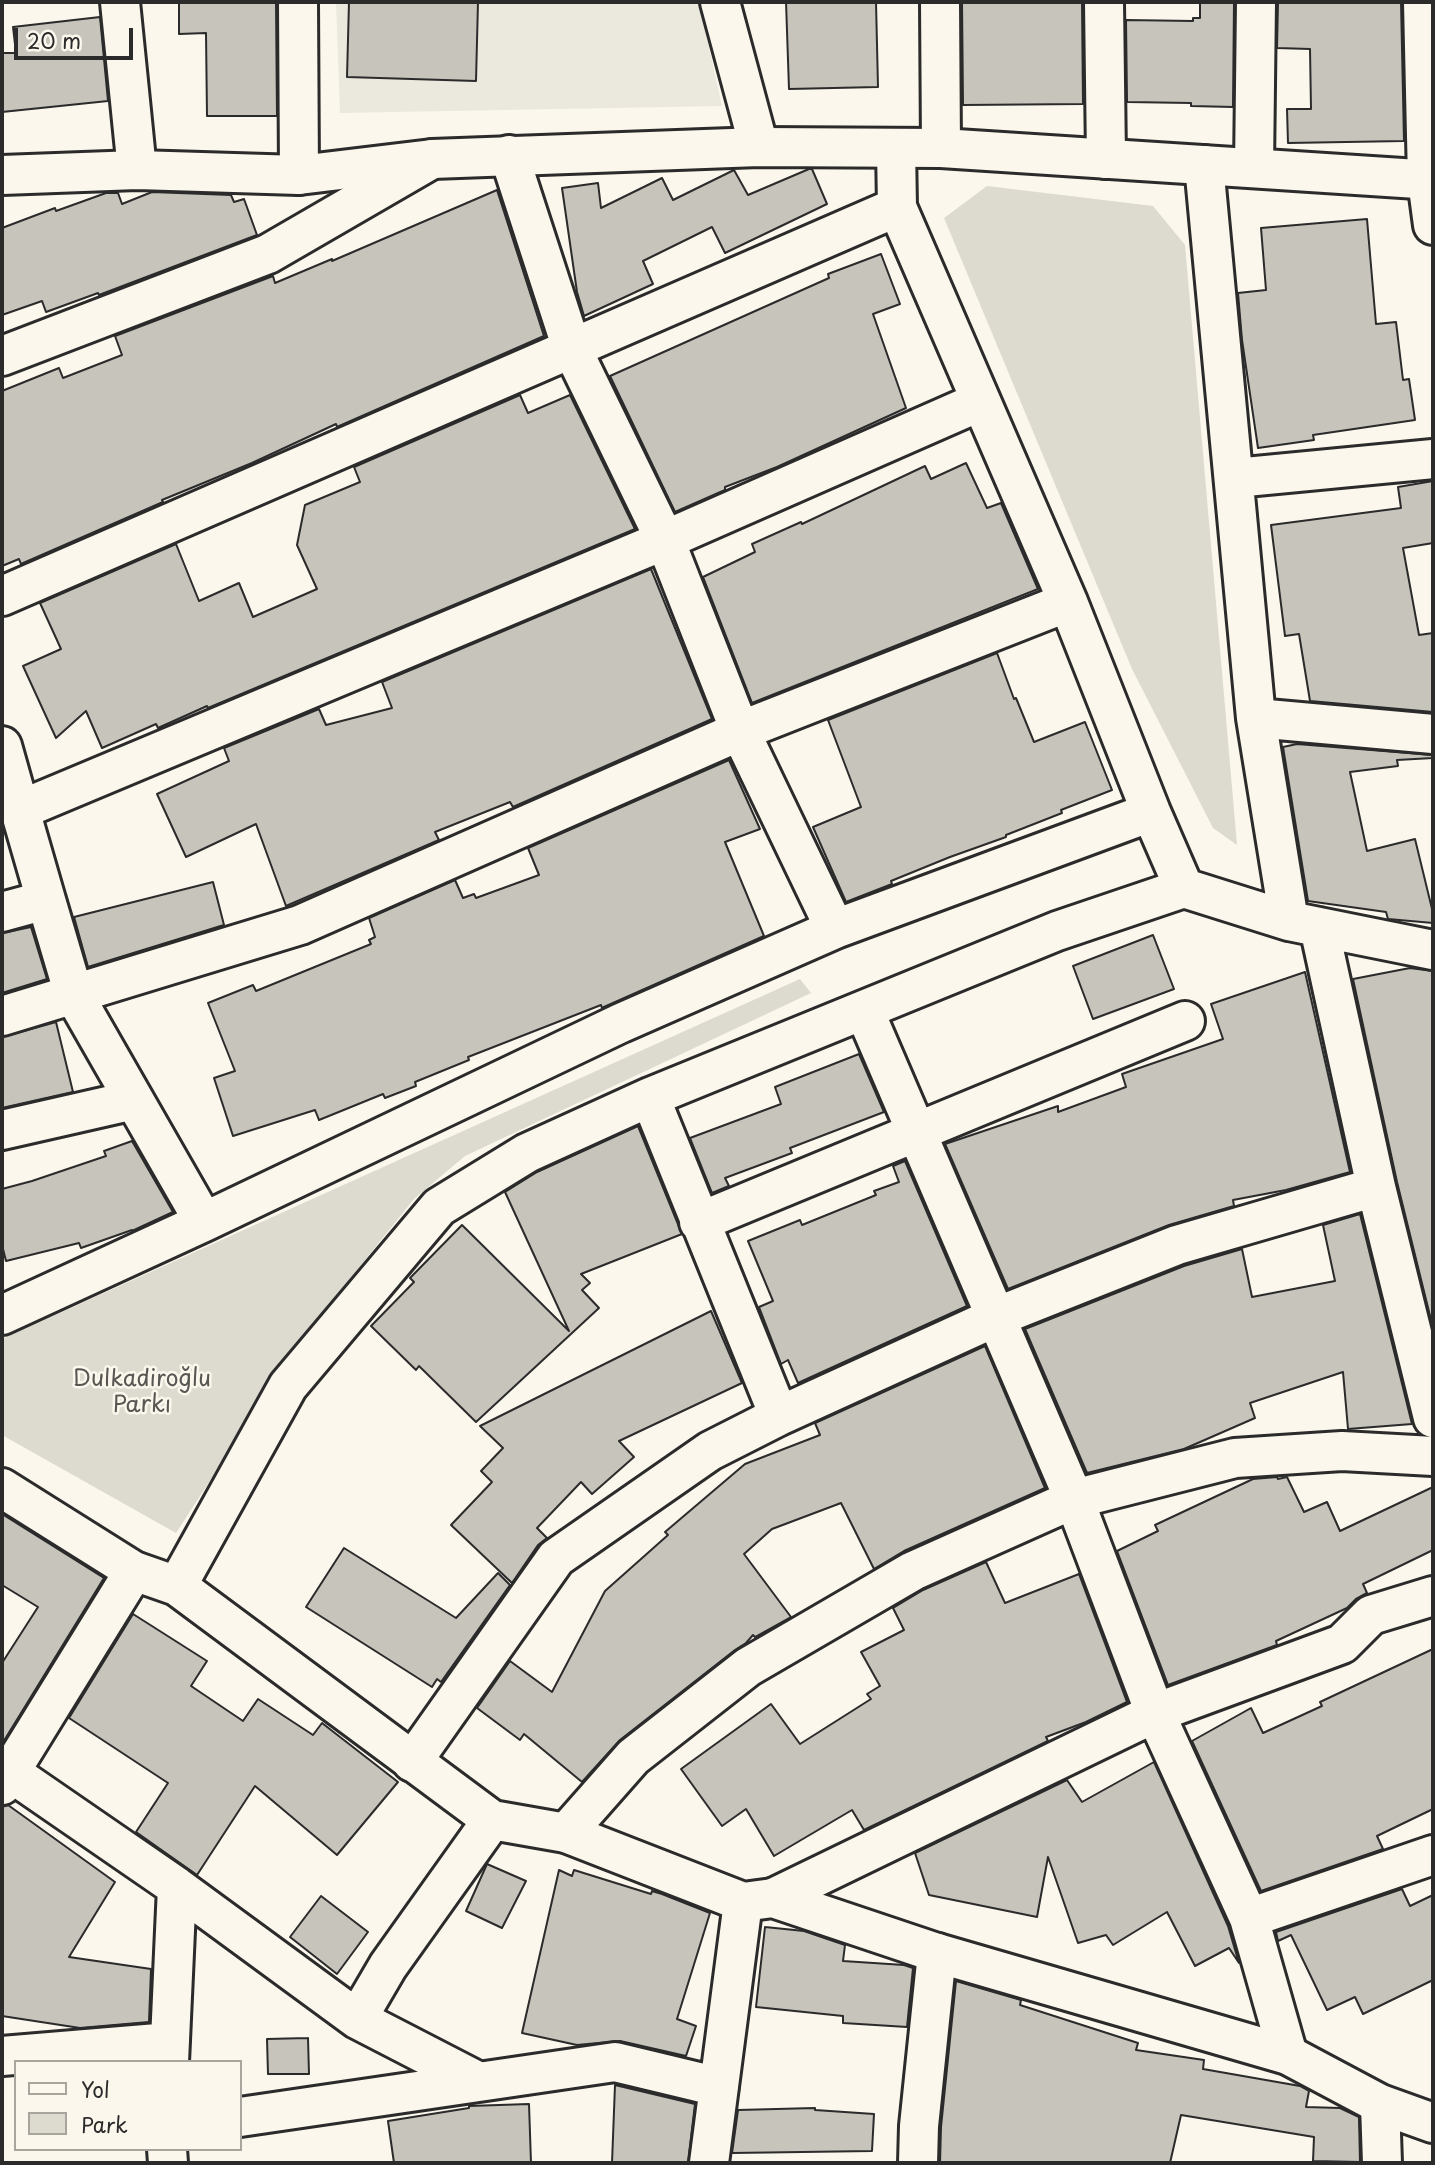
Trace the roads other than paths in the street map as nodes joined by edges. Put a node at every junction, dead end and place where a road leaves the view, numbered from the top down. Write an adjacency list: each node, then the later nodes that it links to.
1 (120, 2): 16 (street)
2 (298, 2): 18 (street)
3 (720, 2): 8 (street)
4 (940, 2): 10 (street)
5 (1104, 2): 13 (street)
6 (1256, 2): 15 (street)
7 (1423, 2): 19 (street)
8 (759, 147): 9 (street); 11 (street)
9 (896, 148): 10 (street); 20 (street)
10 (941, 148): 13 (street)
11 (509, 155): 12 (street); 22 (street)
12 (432, 159): 18 (street); 23 (street)
13 (1106, 159): 14 (street)
14 (1205, 165): 15 (street); 26 (street)
15 (1254, 168): 19 (street)
16 (137, 170): 17 (street); 18 (street)
17 (2, 175)
18 (299, 176)
19 (1430, 180): 21 (street)
20 (897, 207): 22 (street); 24 (street)
21 (1433, 225)
22 (572, 349): 27 (street); 28 (street)
23 (2, 356)
24 (981, 401): 27 (street); 29 (street)
25 (1433, 459): 26 (street)
26 (1235, 478): 30 (street)
27 (665, 540): 31 (street); 34 (street)
28 (2, 596)
29 (1068, 602): 31 (street); 35 (street)
30 (1256, 718): 32 (street); 39 (street)
31 (740, 730): 40 (street); 42 (street)
32 (1433, 734)
33 (2, 747): 34 (street)
34 (20, 810): 37 (street)
35 (1151, 811): 36 (street); 40 (street)
36 (1184, 888): 39 (street); 43 (street)
37 (46, 900): 38 (street); 42 (street)
38 (2, 912)
39 (1304, 924): 41 (street); 50 (street)
40 (835, 929): 51 (street)
41 (1433, 950)
42 (74, 995): 44 (street); 47 (street)
43 (864, 1010): 46 (street); 49 (street)
44 (2, 1016)
45 (1185, 1021): 49 (street)
46 (650, 1097): 52 (street); 61 (street)
47 (134, 1100): 48 (street); 51 (street)
48 (2, 1130)
49 (916, 1131): 52 (street); 54 (street)
50 (1376, 1187): 54 (street); 56 (street)
51 (204, 1222): 53 (street)
52 (699, 1222): 55 (street)
53 (2, 1315)
54 (996, 1317): 55 (street); 59 (street)
55 (779, 1416): 64 (street)
56 (1433, 1418)
57 (1433, 1457): 59 (street)
58 (2, 1488): 60 (street)
59 (1074, 1499): 63 (street); 67 (street)
60 (134, 1571): 61 (street); 65 (street)
61 (177, 1586): 64 (street)
62 (1433, 1596): 63 (street)
63 (1155, 1713): 70 (street); 71 (street)
64 (412, 1762): 66 (street)
65 (6, 1778): 69 (street)
66 (492, 1820): 67 (street); 73 (street)
67 (566, 1833): 70 (street)
68 (1433, 1855): 71 (street)
69 (177, 1887): 73 (street); 74 (street)
70 (758, 1900): 72 (street); 78 (street)
71 (1250, 1918): 75 (street)
72 (937, 1953): 75 (street); 83 (street)
73 (357, 2019): 77 (street)
74 (170, 2052): 76 (street)
75 (1288, 2055): 79 (street)
76 (2, 2056)
77 (479, 2082): 78 (street); 80 (street)
78 (719, 2087): 82 (street)
79 (1380, 2104): 81 (street); 84 (street)
80 (242, 2118)
81 (1433, 2123)
82 (709, 2163)
83 (918, 2163)
84 (1382, 2163)

